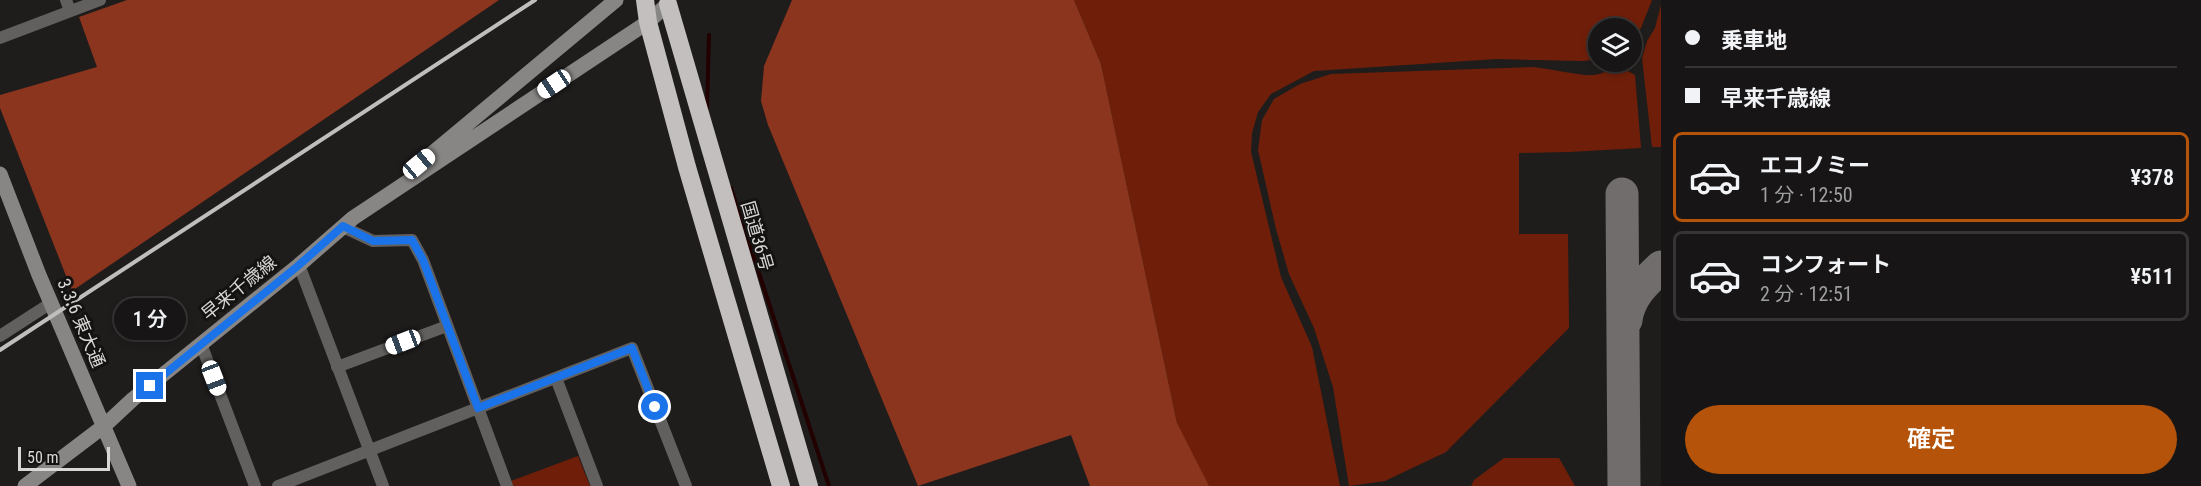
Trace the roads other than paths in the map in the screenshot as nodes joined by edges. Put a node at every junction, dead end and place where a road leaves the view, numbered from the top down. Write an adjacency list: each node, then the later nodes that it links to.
1 (100, 0): 5 (street)
2 (616, 0): 9 (main road, 早来千歳線)
3 (645, 0): 6 (highway)
4 (668, 1): 6 (main road, 早来千歳線); 30 (highway, 国道36号)
5 (68, 6): 7 (street)
6 (648, 21): 9 (main road, 早来千歳線); 29 (highway)
7 (0, 38)
8 (0, 174): 12 (main road, 3.3.6 東大通)
9 (366, 209): 10 (main road, 早来千歳線)
10 (343, 226): 11 (main road, 早来千歳線); 13 (street)
11 (299, 265): 15 (main road, 早来千歳線); 16 (street)
12 (51, 303): 14 (street); 19 (main road, 3.3.6 東大通)
13 (447, 326): 16 (street); 18 (street)
14 (0, 336)
15 (201, 344): 19 (main road, 早来千歳線); 23 (street)
16 (338, 367): 20 (street)
17 (556, 378): 18 (street); 27 (street); 28 (street)
18 (478, 408): 20 (street); 26 (street)
19 (104, 426): 21 (main road, 早来千歳線); 22 (main road, 3.3.6 東大通)
20 (369, 450): 24 (street); 25 (street)
21 (25, 486)
22 (129, 486)
23 (255, 486)
24 (278, 486)
25 (383, 486)
26 (507, 486)
27 (597, 486)
28 (686, 486)
29 (781, 486)
30 (809, 486)

